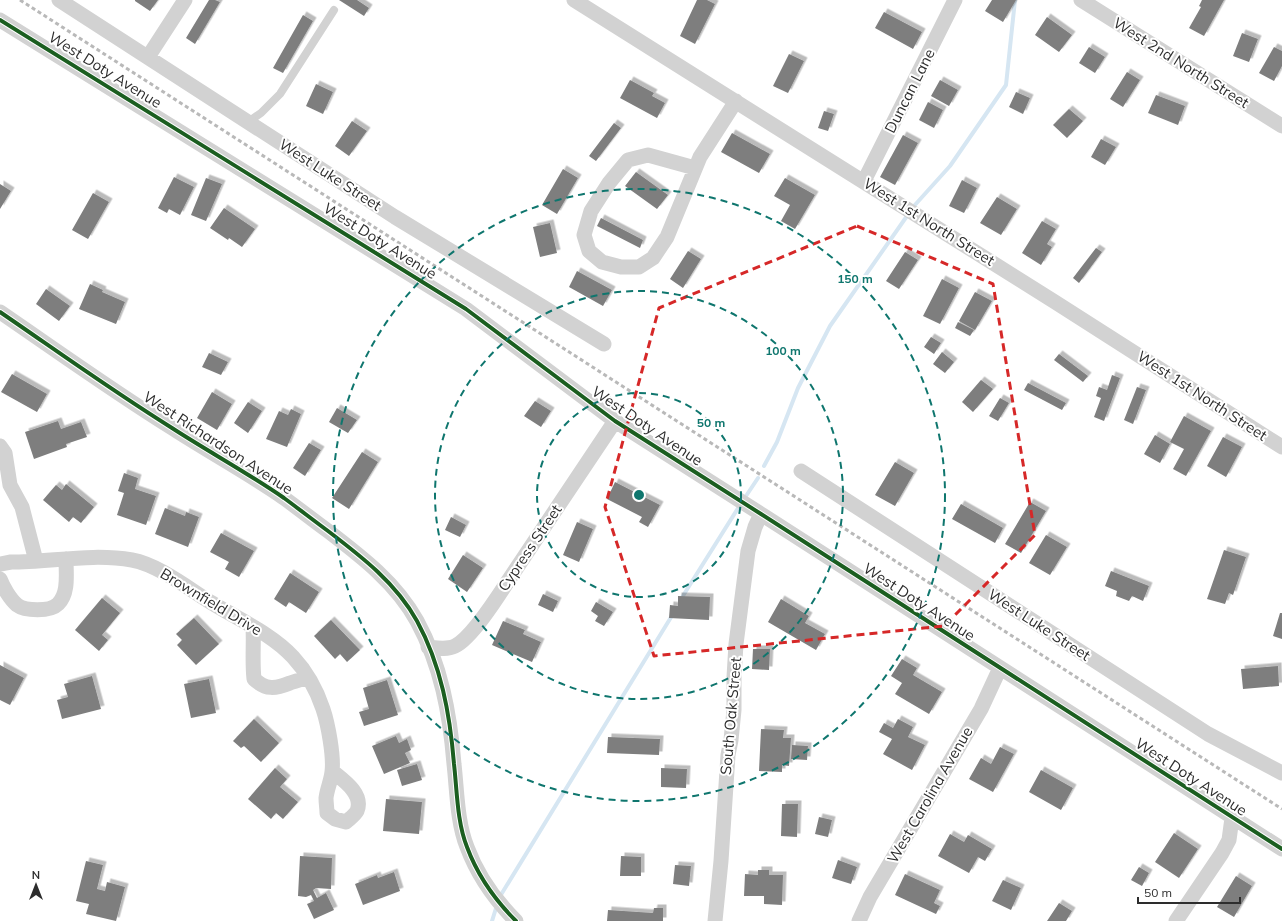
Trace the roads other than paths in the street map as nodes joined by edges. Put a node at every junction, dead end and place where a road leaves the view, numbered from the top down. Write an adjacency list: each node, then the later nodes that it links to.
1 (59, 0): 8 (street, West Luke Street)
2 (185, 0): 8 (street)
3 (574, 0): 9 (street, West 1st North Street)
4 (956, 0): 13 (street, Duncan Lane)
5 (1081, 0): 11 (street, West 2nd North Street)
6 (334, 10): 10 (lane)
7 (0, 20): 16 (street, West Doty Avenue)
8 (148, 57): 10 (street, West Luke Street)
9 (736, 101): 12 (street); 13 (street, West 1st North Street)
10 (248, 122): 15 (street, West Luke Street)
11 (1282, 126)
12 (696, 168): 12 (street)
13 (864, 181): 18 (street, West 1st North Street)
14 (0, 312): 28 (street, West Richardson Avenue)
15 (604, 344)
16 (614, 421): 22 (street, West Doty Avenue); 28 (street, Cypress Street)
17 (0, 446): 21 (street)
18 (1282, 447)
19 (800, 471): 32 (street, West Luke Street)
20 (0, 488): 21 (street)
21 (16, 497): 24 (street)
22 (761, 514): 29 (street, West Doty Avenue); 36 (street, South Oak Street)
23 (66, 559): 24 (street, Brownfield Drive); 26 (street); 27 (street, Brownfield Drive)
24 (36, 562): 25 (street, Brownfield Drive)
25 (0, 564)
26 (0, 579)
27 (253, 627): 30 (street, Brownfield Drive); 30 (street)
28 (428, 647): 35 (street, West Richardson Avenue)
29 (1000, 668): 33 (street, West Doty Avenue); 37 (street, West Carolina Avenue)
30 (308, 677): 31 (street, Brownfield Drive)
31 (332, 771)
32 (1282, 773)
33 (1232, 818): 34 (street, West Doty Avenue); 38 (street)
34 (1282, 849)
35 (516, 921)
36 (715, 921)
37 (859, 921)
38 (1176, 921)

